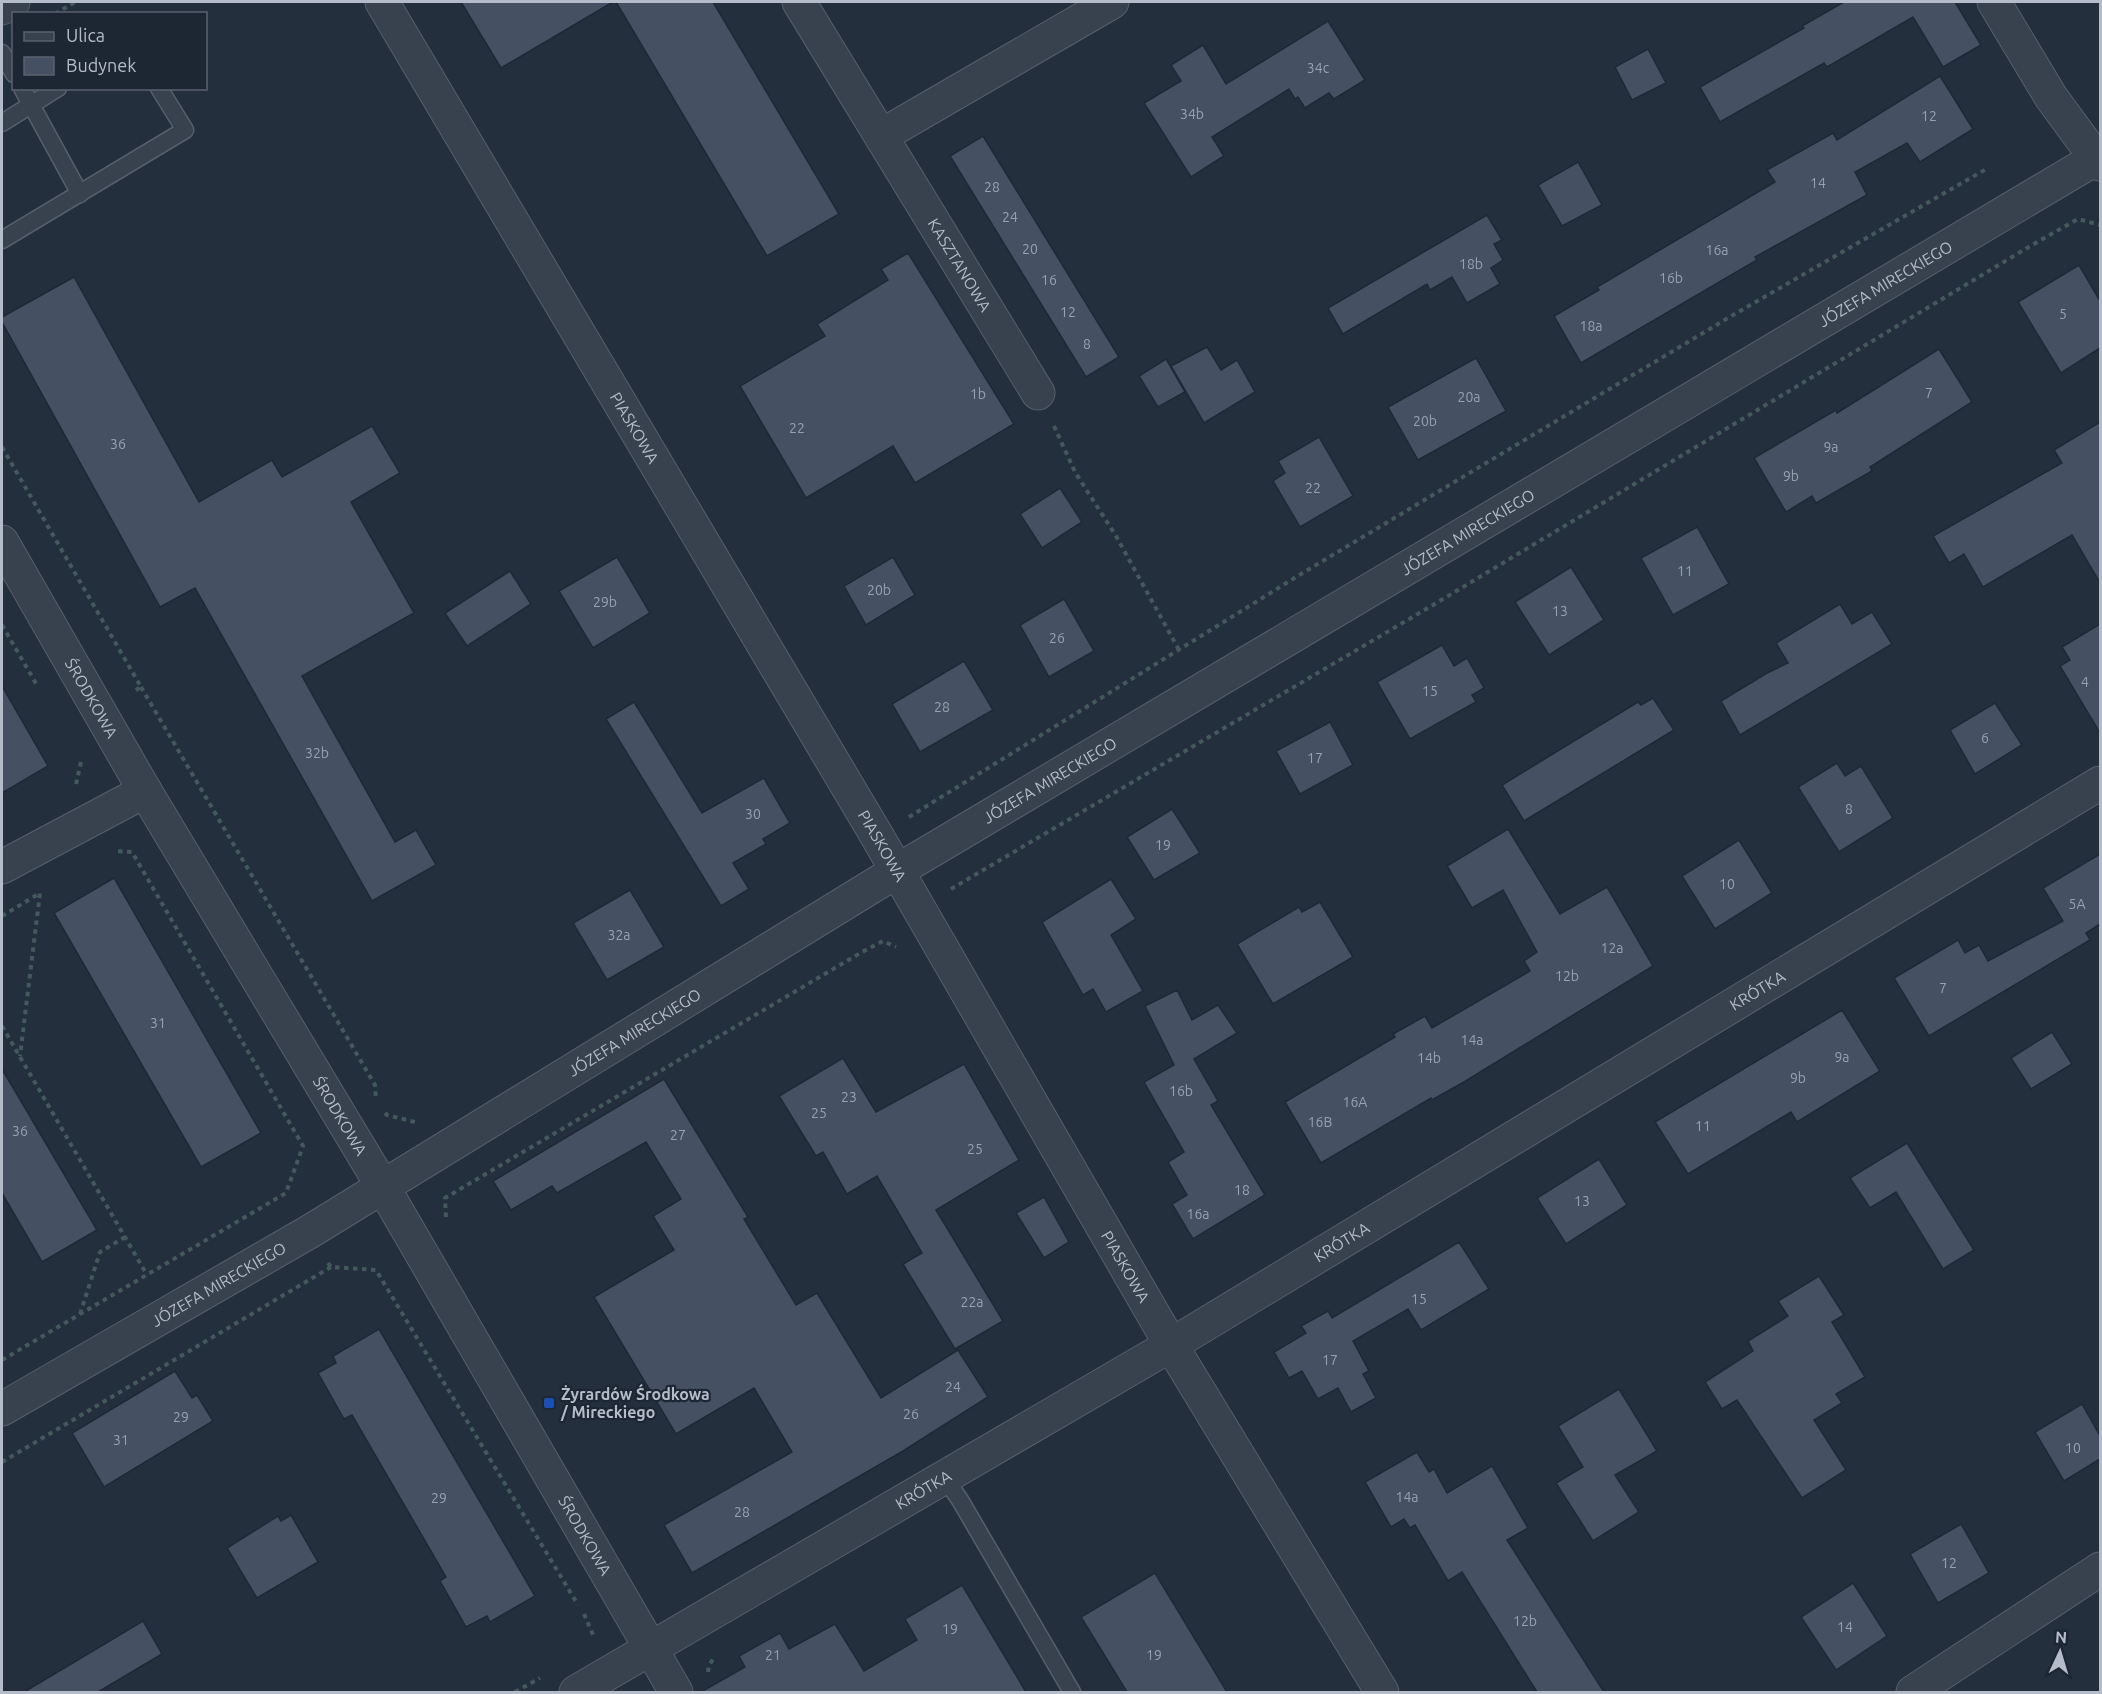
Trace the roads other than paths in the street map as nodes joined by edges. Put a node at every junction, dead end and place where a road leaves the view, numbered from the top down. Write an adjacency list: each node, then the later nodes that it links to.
1 (12, 2): 6 (street)
2 (382, 2): 23 (street, PIASKOWA)
3 (799, 2): 14 (street, KASZTANOWA)
4 (1112, 2): 14 (street)
5 (1995, 2): 15 (street)
6 (2, 8)
7 (2, 53): 8 (lane)
8 (12, 70)
9 (23, 90): 12 (lane)
10 (55, 90): 12 (lane)
11 (160, 90): 16 (lane)
12 (31, 105): 13 (lane); 16 (lane)
13 (2, 123)
14 (881, 136): 18 (street, KASZTANOWA)
15 (2099, 159): 23 (street, JÓZEFA MIRECKIEGO)
16 (80, 194): 17 (lane)
17 (2, 240)
18 (1038, 393)
19 (2, 542): 21 (street, ŚRODKOWA)
20 (2100, 783): 25 (street, KRÓTKA)
21 (145, 791): 22 (street); 24 (street, ŚRODKOWA)
22 (2, 867)
23 (897, 871): 24 (street, JÓZEFA MIRECKIEGO); 25 (street, PIASKOWA)
24 (383, 1187): 26 (street, JÓZEFA MIRECKIEGO); 29 (street, ŚRODKOWA)
25 (1171, 1345): 27 (street, KRÓTKA); 33 (street, PIASKOWA)
26 (2, 1409)
27 (944, 1477): 29 (street, KRÓTKA); 32 (lane)
28 (2100, 1569): 34 (street)
29 (650, 1649): 30 (street, KRÓTKA); 31 (street, ŚRODKOWA)
30 (583, 1688)
31 (676, 1692)
32 (1072, 1692)
33 (1382, 1692)
34 (1913, 1692)

